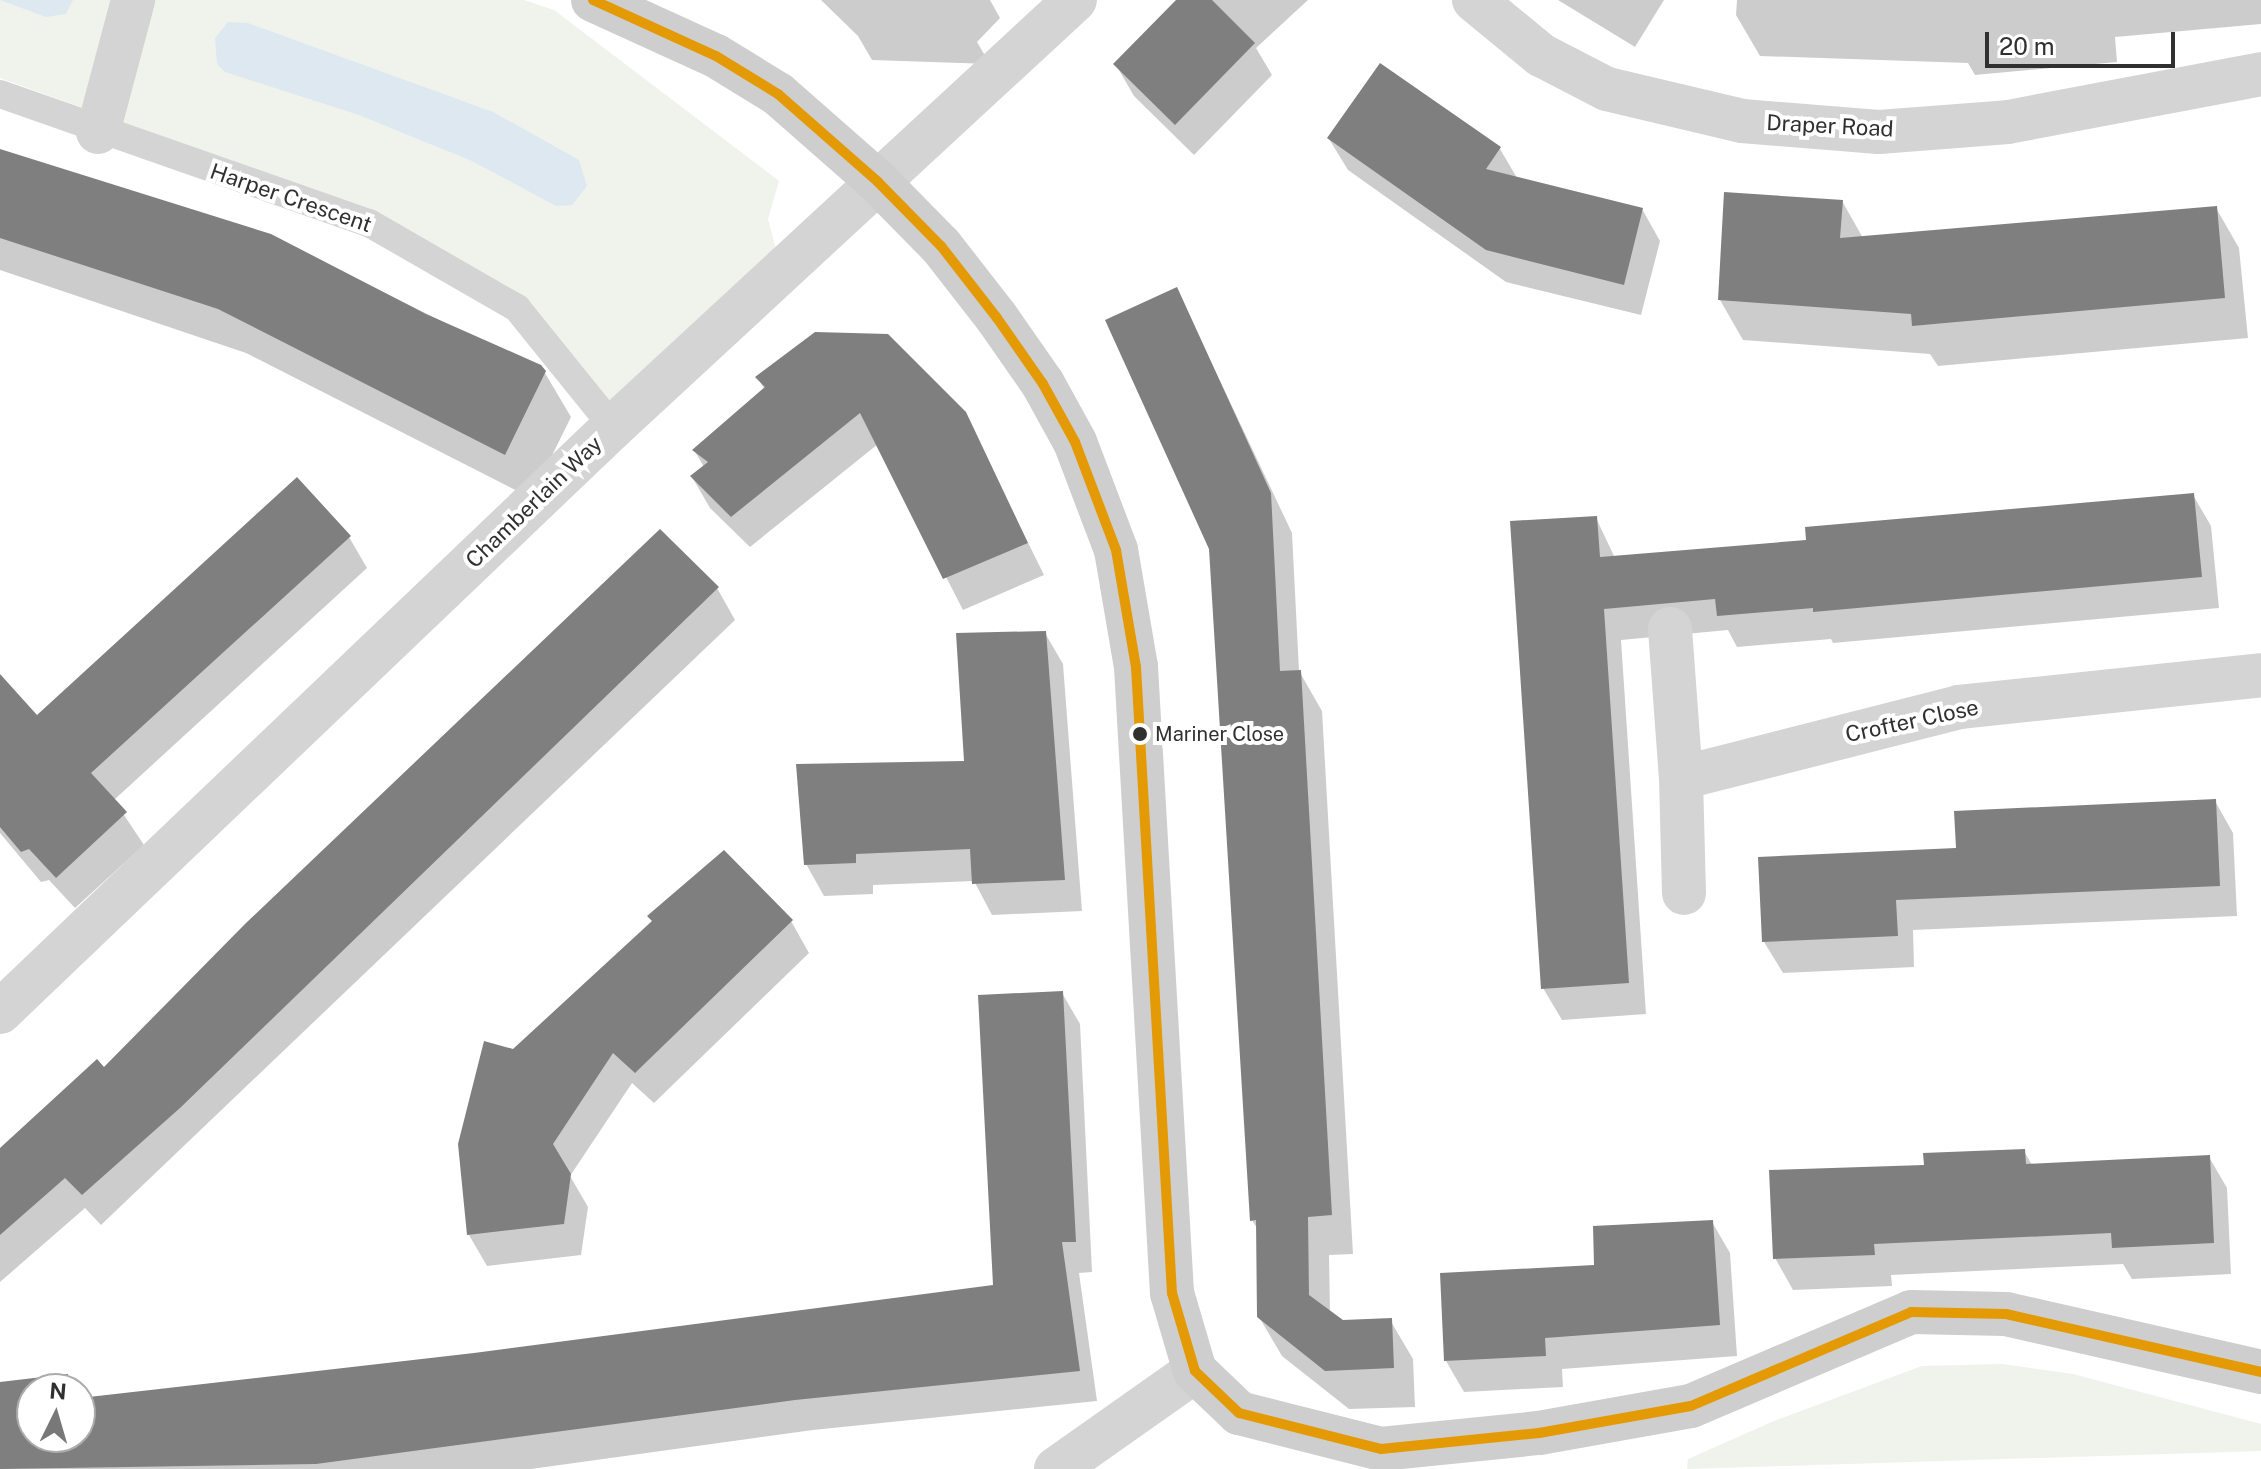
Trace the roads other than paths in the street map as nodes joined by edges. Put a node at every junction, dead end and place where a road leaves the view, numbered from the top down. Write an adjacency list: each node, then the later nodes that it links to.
1 (133, 0): 7 (street)
2 (593, 0): 8 (street)
3 (1075, 0): 8 (street, Chamberlain Way)
4 (1474, 0): 5 (street, Draper Road)
5 (2261, 74)
6 (0, 94): 7 (lane, Harper Crescent)
7 (98, 132): 9 (lane, Harper Crescent)
8 (878, 182): 9 (street, Chamberlain Way); 15 (street)
9 (613, 427): 14 (street, Chamberlain Way)
10 (1670, 629): 12 (street)
11 (2261, 675): 12 (street, Crofter Close)
12 (1681, 778): 13 (street)
13 (1684, 893)
14 (0, 1011)
15 (1195, 1371): 16 (street); 17 (street)
16 (2261, 1372)
17 (1056, 1469)

